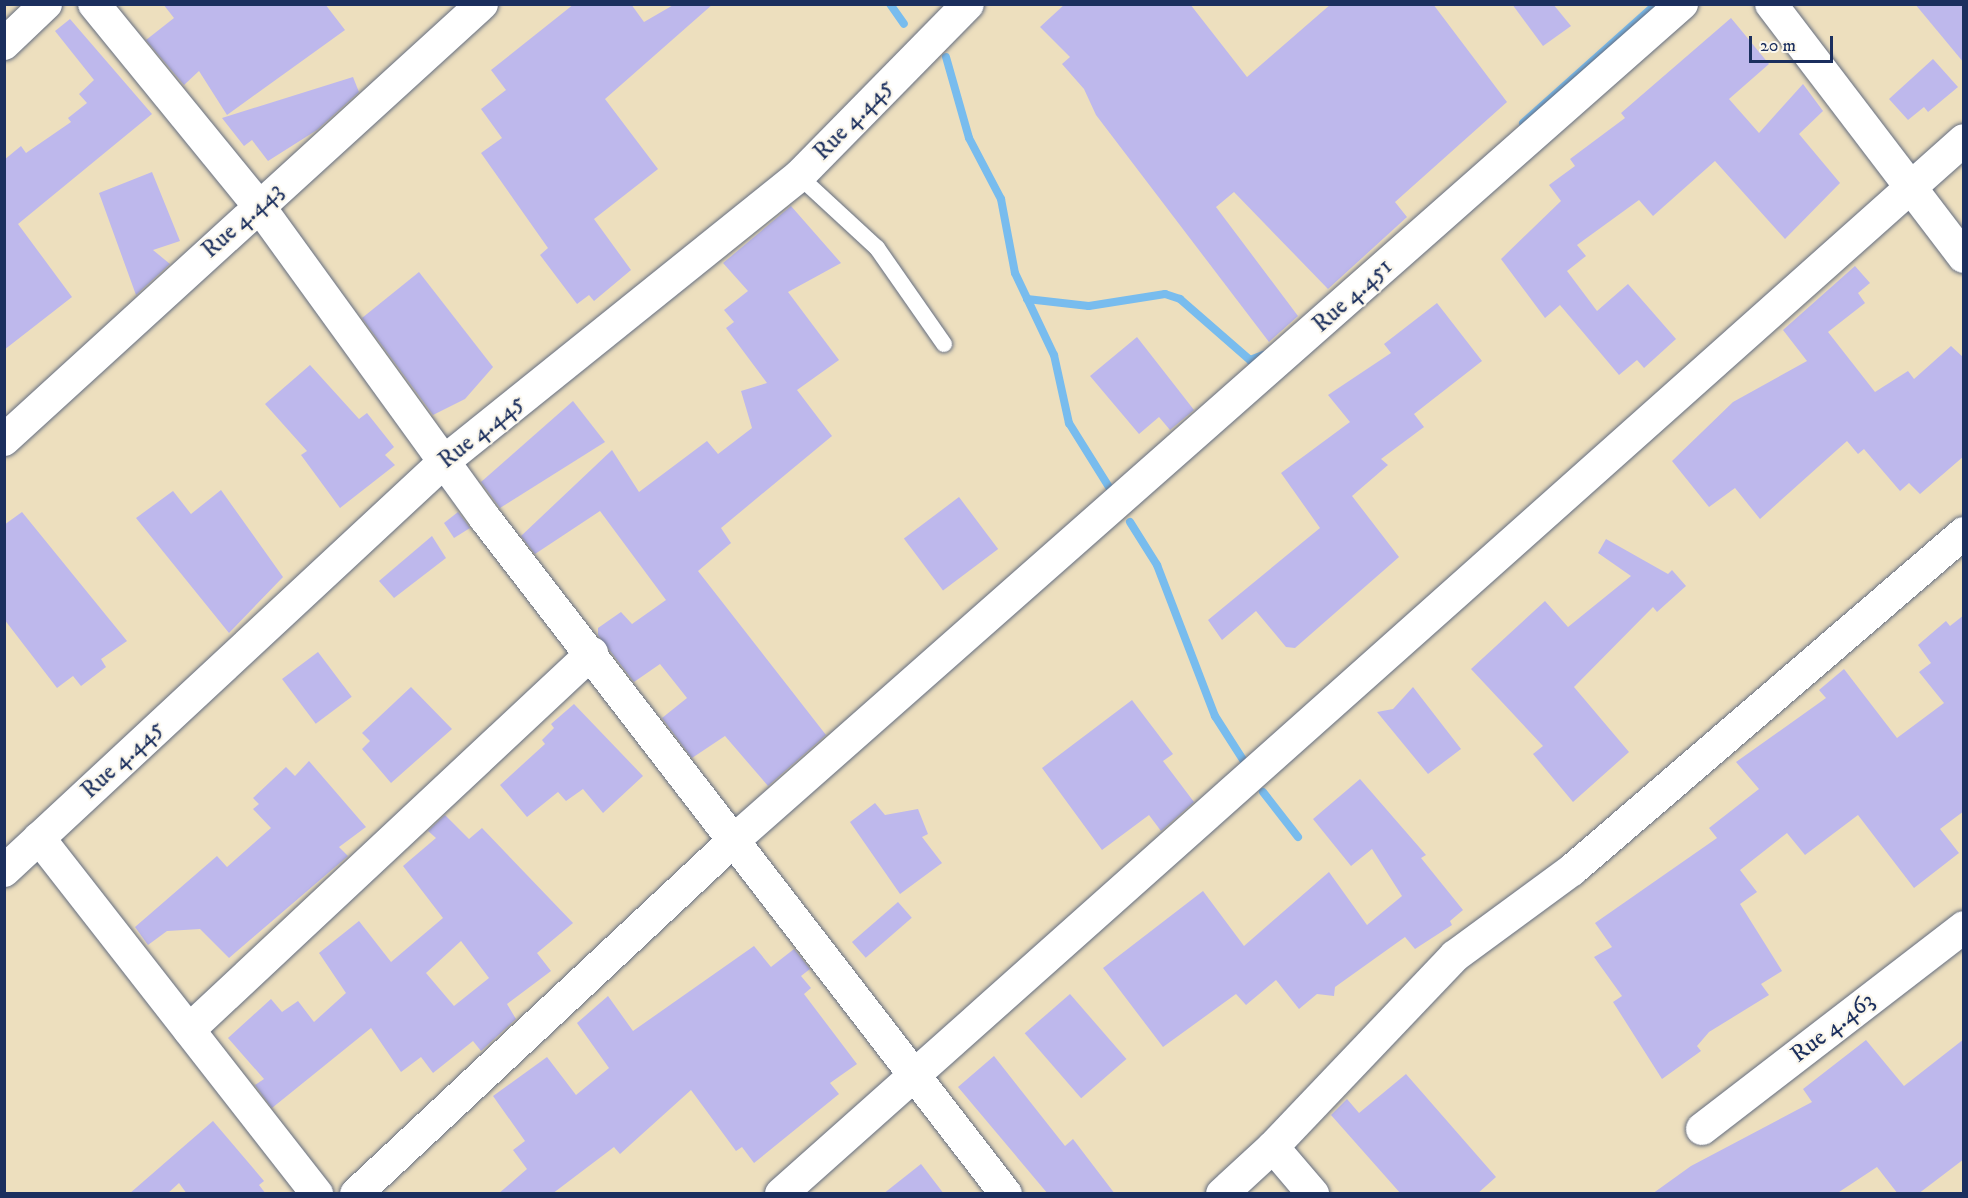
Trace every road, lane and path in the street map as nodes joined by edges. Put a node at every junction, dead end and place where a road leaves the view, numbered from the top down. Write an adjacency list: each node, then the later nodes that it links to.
1 (46, 4): 7 (street)
2 (94, 4): 11 (street)
3 (482, 4): 11 (street, Rue 4.443)
4 (968, 4): 9 (street, Rue 4.445)
5 (1682, 4): 19 (street, Rue 4.451)
6 (1771, 4): 10 (street)
7 (4, 44)
8 (1964, 140): 10 (street)
9 (799, 176): 13 (lane); 15 (street, Rue 4.445)
10 (1911, 187): 12 (street); 23 (street)
11 (259, 206): 14 (street, Rue 4.443); 15 (street)
12 (1964, 257)
13 (944, 344)
14 (4, 440)
15 (447, 459): 17 (street); 18 (street, Rue 4.445)
16 (1964, 533): 25 (street)
17 (592, 653): 19 (street); 22 (street)
18 (39, 838): 20 (street, Rue 4.445); 22 (street)
19 (732, 842): 23 (street); 27 (street, Rue 4.451)
20 (4, 871)
21 (1964, 927): 24 (street, Rue 4.463)
22 (189, 1030): 26 (street)
23 (917, 1074): 28 (street); 29 (street)
24 (1702, 1129)
25 (1273, 1147): 30 (street); 31 (street)
26 (317, 1194)
27 (356, 1194)
28 (781, 1194)
29 (1006, 1194)
30 (1222, 1194)
31 (1313, 1194)

